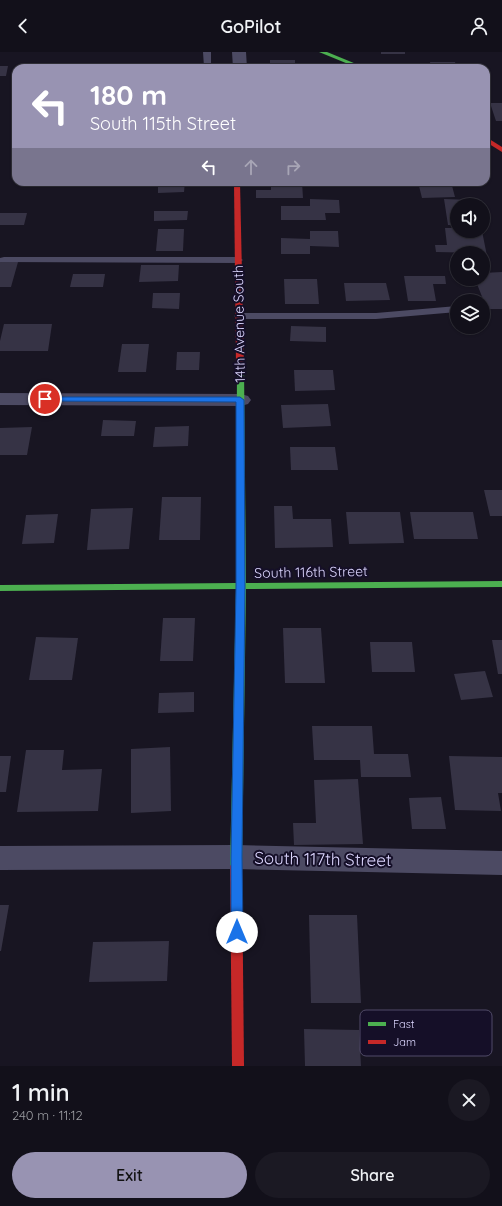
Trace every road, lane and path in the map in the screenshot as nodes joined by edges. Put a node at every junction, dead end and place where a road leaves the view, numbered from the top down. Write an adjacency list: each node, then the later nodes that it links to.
1 (207, 52): 4 (lane)
2 (322, 52): 6 (street)
3 (240, 62): 5 (lane)
4 (207, 64)
5 (218, 64)
6 (353, 64)
7 (490, 142): 8 (street)
8 (502, 150)
9 (237, 186): 11 (street, 14th Avenue South)
10 (4, 260): 11 (lane)
11 (238, 260): 13 (street, 14th Avenue South)
12 (450, 310): 13 (lane)
13 (239, 316): 15 (street, 14th Avenue South)
14 (0, 399): 15 (street)
15 (240, 400): 17 (street, 14th Avenue South)
16 (502, 584): 17 (street, South 116th Street)
17 (241, 587): 18 (street, South 116th Street); 19 (street, 14th Avenue South)
18 (0, 588)
19 (236, 857): 20 (street, South 117th Street); 21 (street, South 117th Street); 22 (street, 14th Avenue South)
20 (0, 858)
21 (502, 863)
22 (238, 1066)

